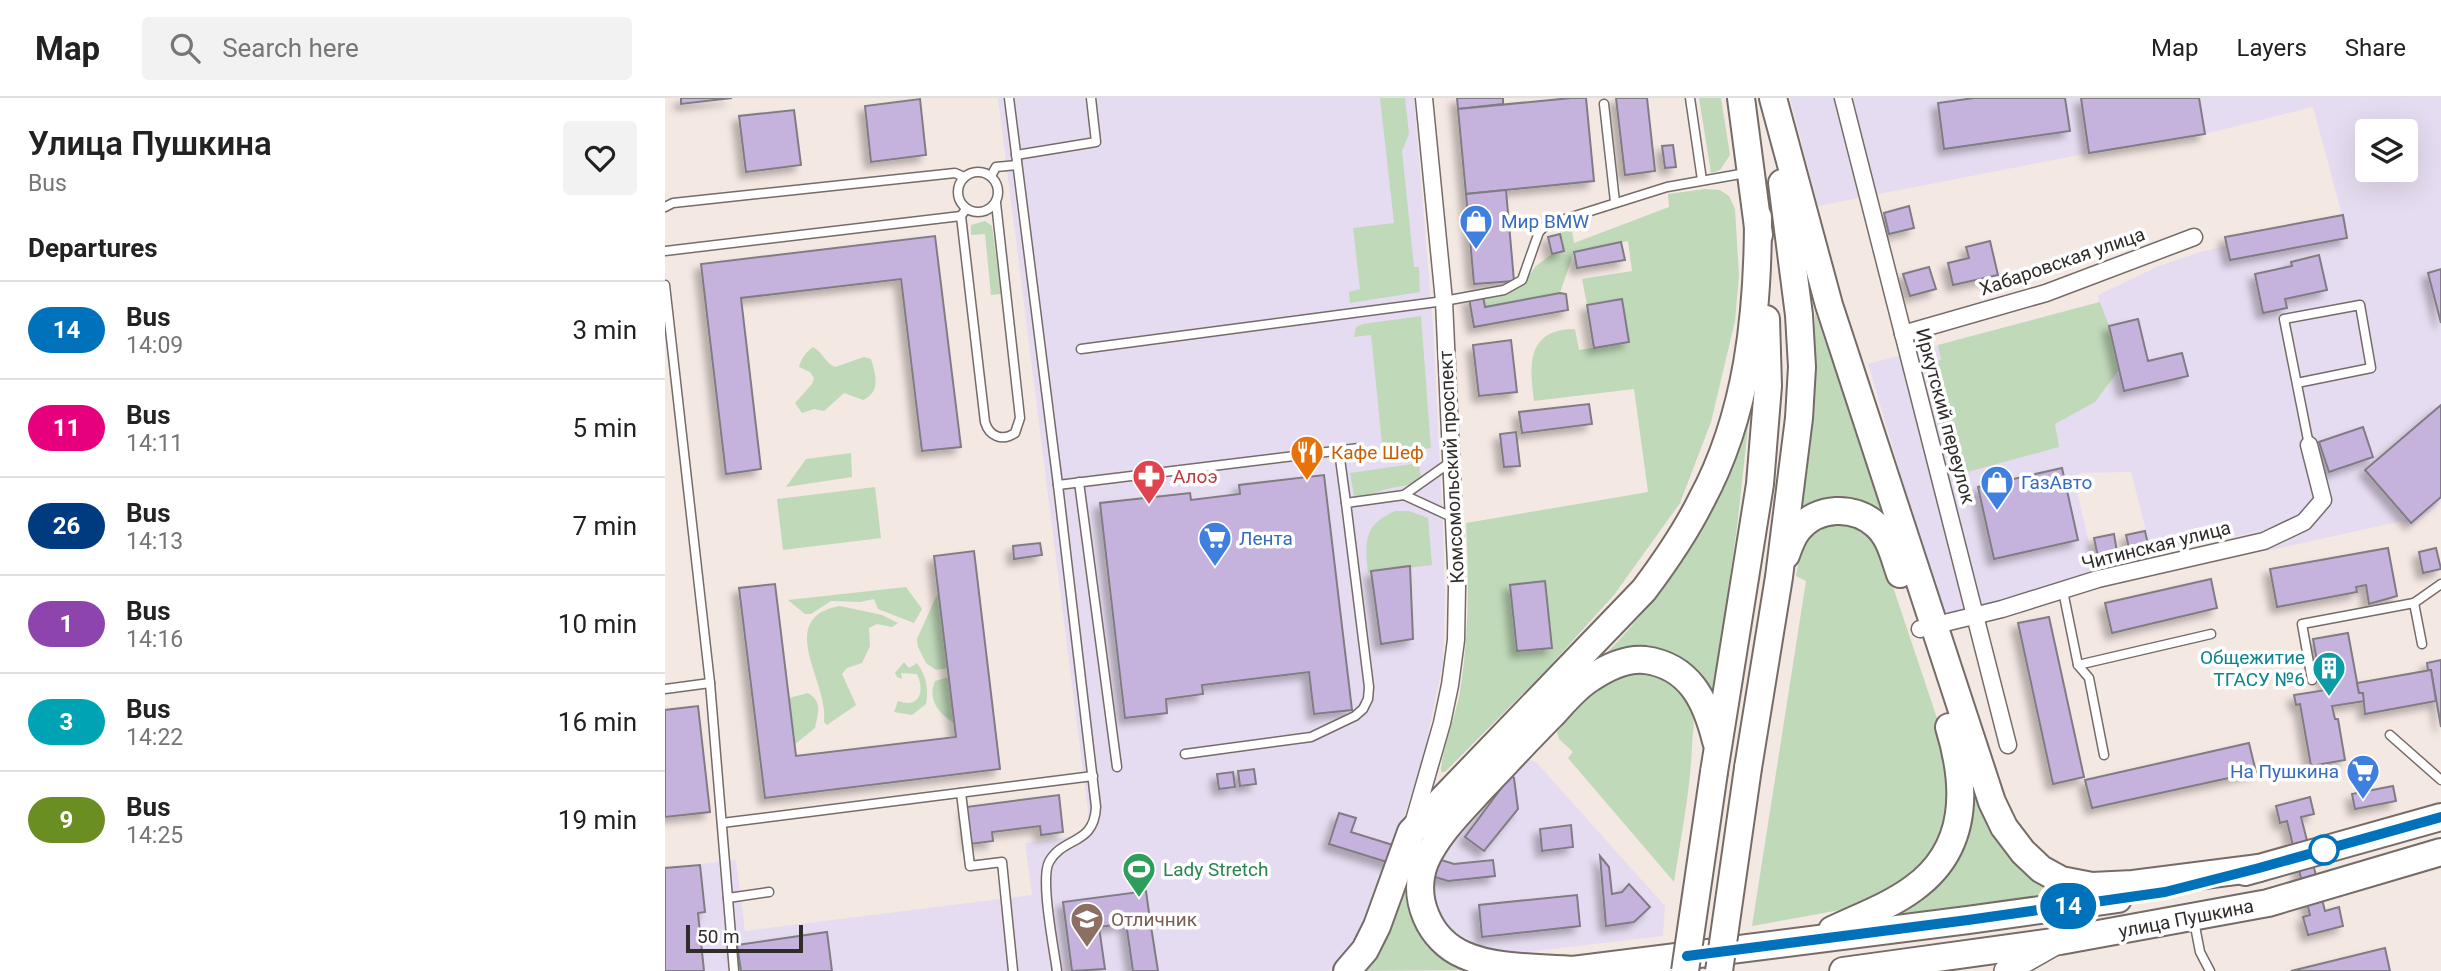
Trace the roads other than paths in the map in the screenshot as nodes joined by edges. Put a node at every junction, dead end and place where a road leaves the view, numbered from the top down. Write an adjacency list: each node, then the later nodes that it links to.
1 (1009, 98): 9 (lane)
2 (1091, 98): 9 (lane)
3 (1425, 98): 23 (street, Комсомольский проспект)
4 (1690, 98): 14 (lane)
5 (1741, 98): 11 (main road)
6 (1772, 98): 36 (main road); 41 (main road)
7 (1843, 98): 24 (street, Иркутский переулок)
8 (1604, 104): 15 (lane)
9 (1016, 155): 10 (lane)
10 (1017, 164): 12 (lane); 32 (lane)
11 (1752, 172): 14 (lane); 19 (main road)
12 (991, 176): 13 (lane); 16 (lane)
13 (964, 177): 17 (lane); 18 (lane)
14 (1702, 180): 15 (lane)
15 (1615, 202): 23 (lane)
16 (996, 203): 18 (lane); 18 (lane)
17 (665, 207)
18 (964, 212): 21 (lane)
19 (1758, 217): 52 (main road); 59 (main road)
20 (2194, 237): 24 (street, Хабаровская улица)
21 (665, 251)
22 (665, 285): 46 (lane)
23 (1444, 301): 25 (lane); 30 (street, Комсомольский проспект)
24 (1903, 334): 40 (street, Иркутский переулок)
25 (1081, 349)
26 (2297, 383): 26 (lane); 27 (lane)
27 (2309, 445): 38 (street, Читинская улица)
28 (1359, 448): 29 (lane)
29 (1339, 451): 31 (lane); 34 (lane)
30 (1452, 461): 33 (lane); 35 (street, Комсомольский проспект)
31 (1079, 482): 32 (lane); 53 (lane)
32 (1058, 485): 54 (lane)
33 (1404, 495): 34 (lane); 35 (lane)
34 (1346, 503): 50 (lane)
35 (1454, 518): 59 (street, Комсомольский проспект)
36 (1779, 577): 41 (main road); 73 (main road, bridge)
37 (2441, 584): 39 (lane)
38 (2063, 591): 40 (street, Читинская улица); 44 (lane)
39 (2414, 603): 43 (lane); 45 (lane)
40 (1977, 616): 41 (street, Читинская улица); 49 (street, Иркутский переулок)
41 (1927, 627): 61 (main road); 65 (main road)
42 (2211, 634): 44 (lane)
43 (2422, 644)
44 (2078, 664): 51 (lane)
45 (2312, 680)
46 (710, 682): 47 (lane); 58 (lane)
47 (665, 689)
48 (2390, 735): 55 (lane)
49 (2008, 745)
50 (1185, 754)
51 (2105, 755)
52 (1716, 759): 67 (main road, улица Пушкина); 72 (main road, bridge)
53 (1117, 767)
54 (1093, 776): 56 (lane); 70 (lane)
55 (2441, 780)
56 (961, 793): 58 (lane); 69 (lane)
57 (2441, 817): 61 (main road, улица Пушкина)
58 (722, 823): 63 (lane)
59 (1411, 832): 71 (main road)
60 (2441, 852): 64 (main road, улица Пушкина)
61 (2259, 868): 65 (main road, улица Пушкина)
62 (769, 892): 63 (lane)
63 (728, 898): 68 (lane)
64 (2193, 918): 66 (main road, улица Пушкина); 76 (lane)
65 (1810, 940): 67 (main road, улица Пушкина)
66 (2060, 941): 74 (main road, улица Пушкина); 75 (main road)
67 (1569, 970)
68 (734, 971)
69 (1013, 971)
70 (1057, 971)
71 (1347, 971)
72 (1685, 971)
73 (1719, 971)
74 (1843, 971)
75 (2006, 971)
76 (2210, 971)

